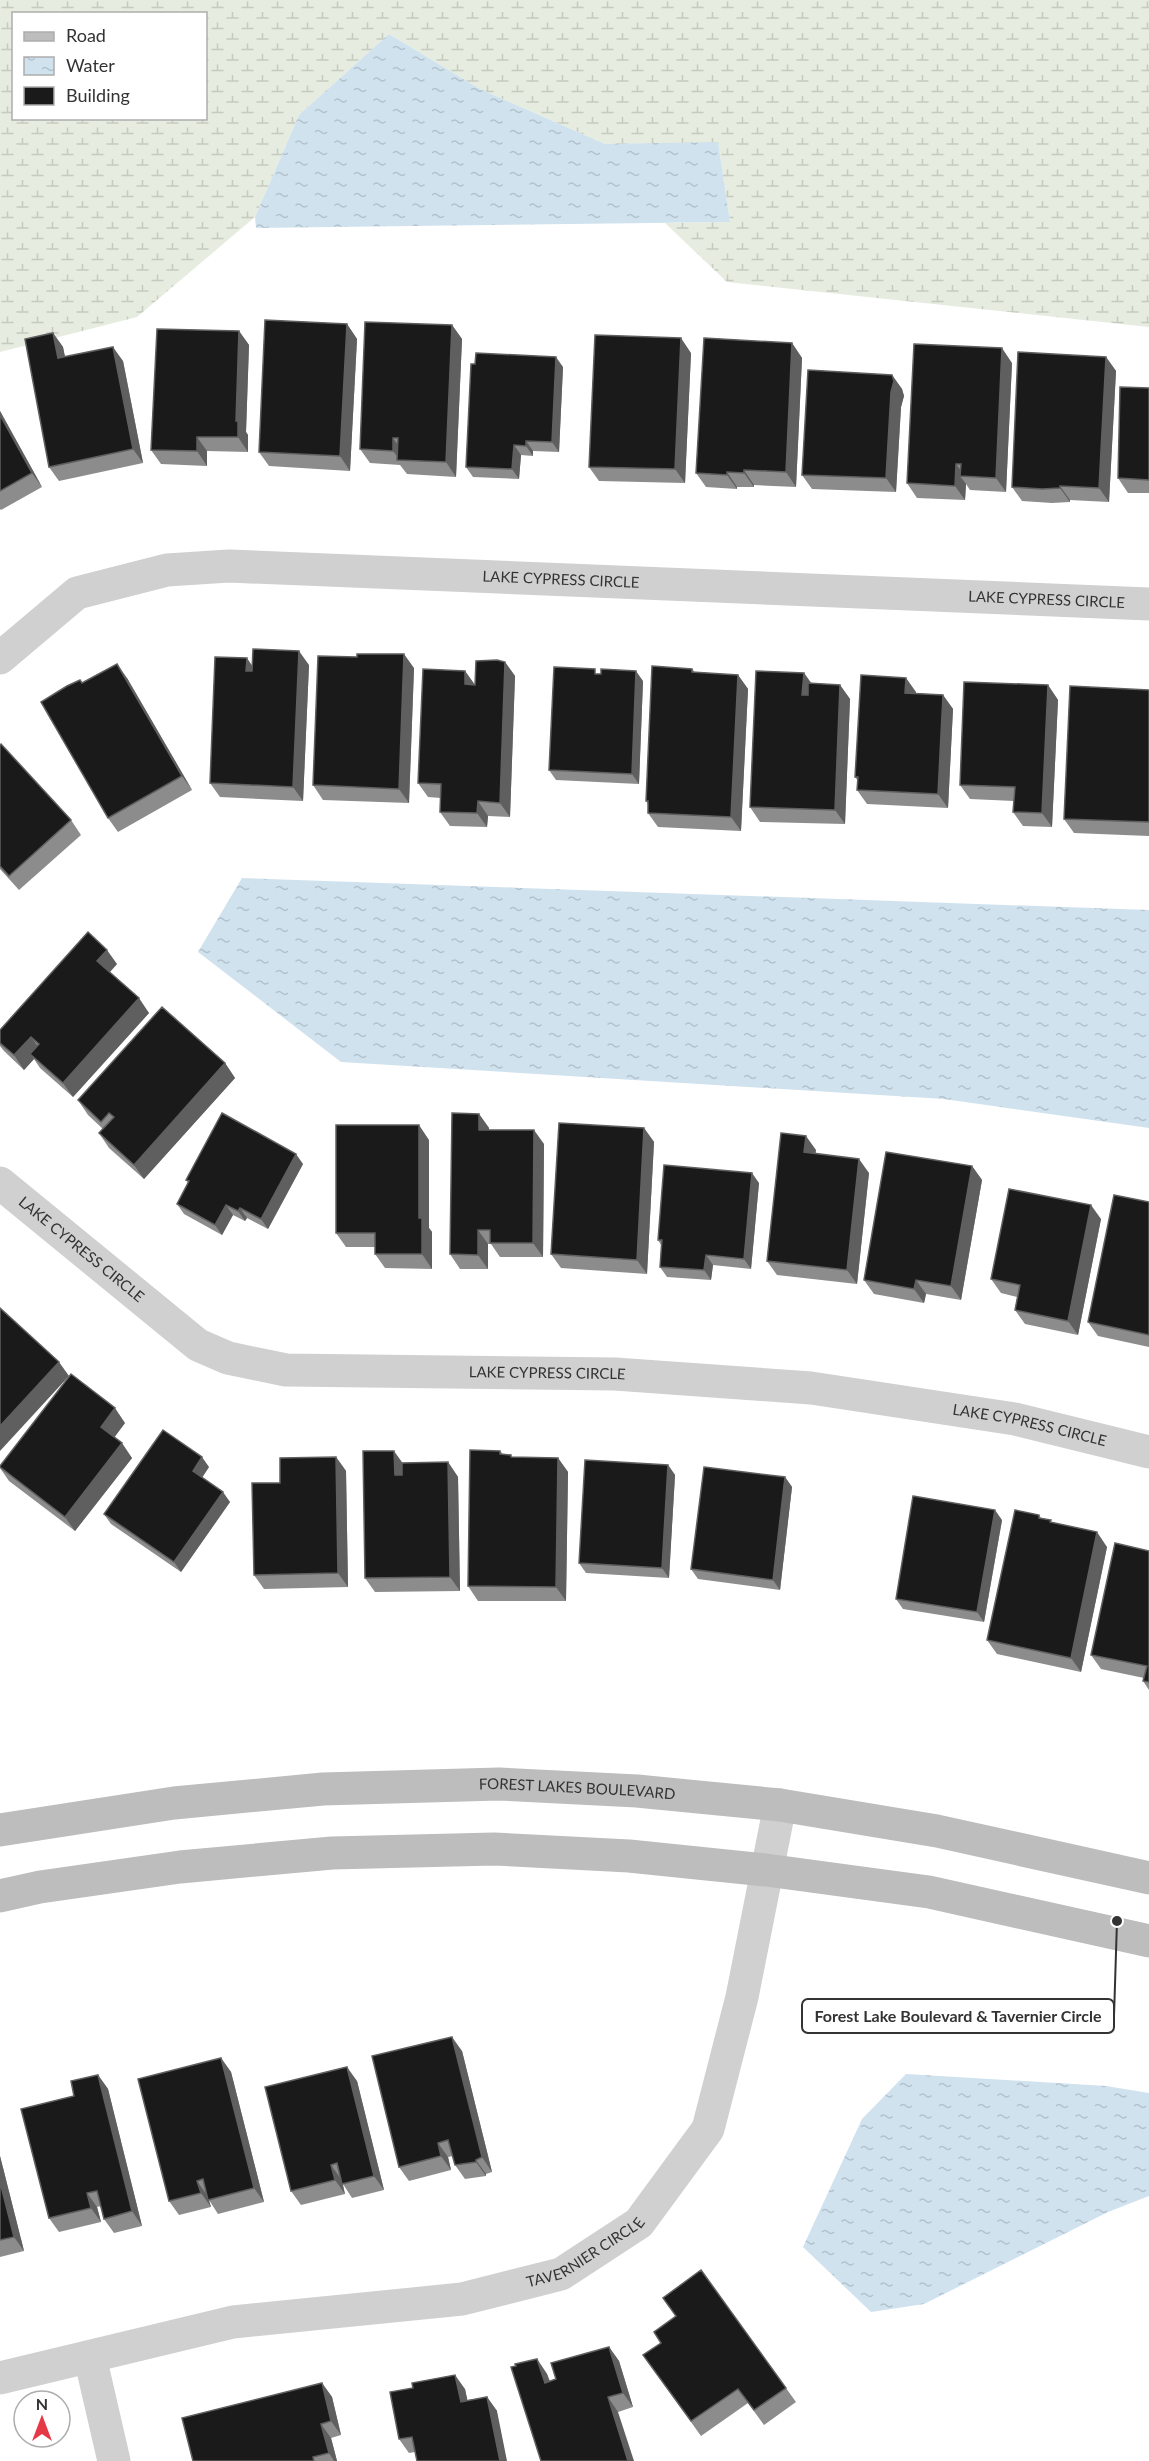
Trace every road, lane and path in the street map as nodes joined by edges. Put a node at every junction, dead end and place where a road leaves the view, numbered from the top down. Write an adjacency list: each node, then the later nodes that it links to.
1 (1149, 604): 2 (street, LAKE CYPRESS CIRCLE)
2 (0, 658)
3 (2, 1189): 4 (street, LAKE CYPRESS CIRCLE)
4 (1149, 1452)
5 (780, 1805): 6 (main road, FOREST LAKES BOULEVARD); 7 (street, TAVERNIER CIRCLE); 8 (main road, FOREST LAKES BOULEVARD)
6 (0, 1830)
7 (766, 1870): 9 (main road); 10 (main road); 11 (street, TAVERNIER CIRCLE)
8 (1149, 1878)
9 (0, 1896)
10 (1149, 1941)
11 (90, 2357): 12 (street, TAVERNIER CIRCLE); 13 (street)
12 (0, 2378)
13 (114, 2461)

